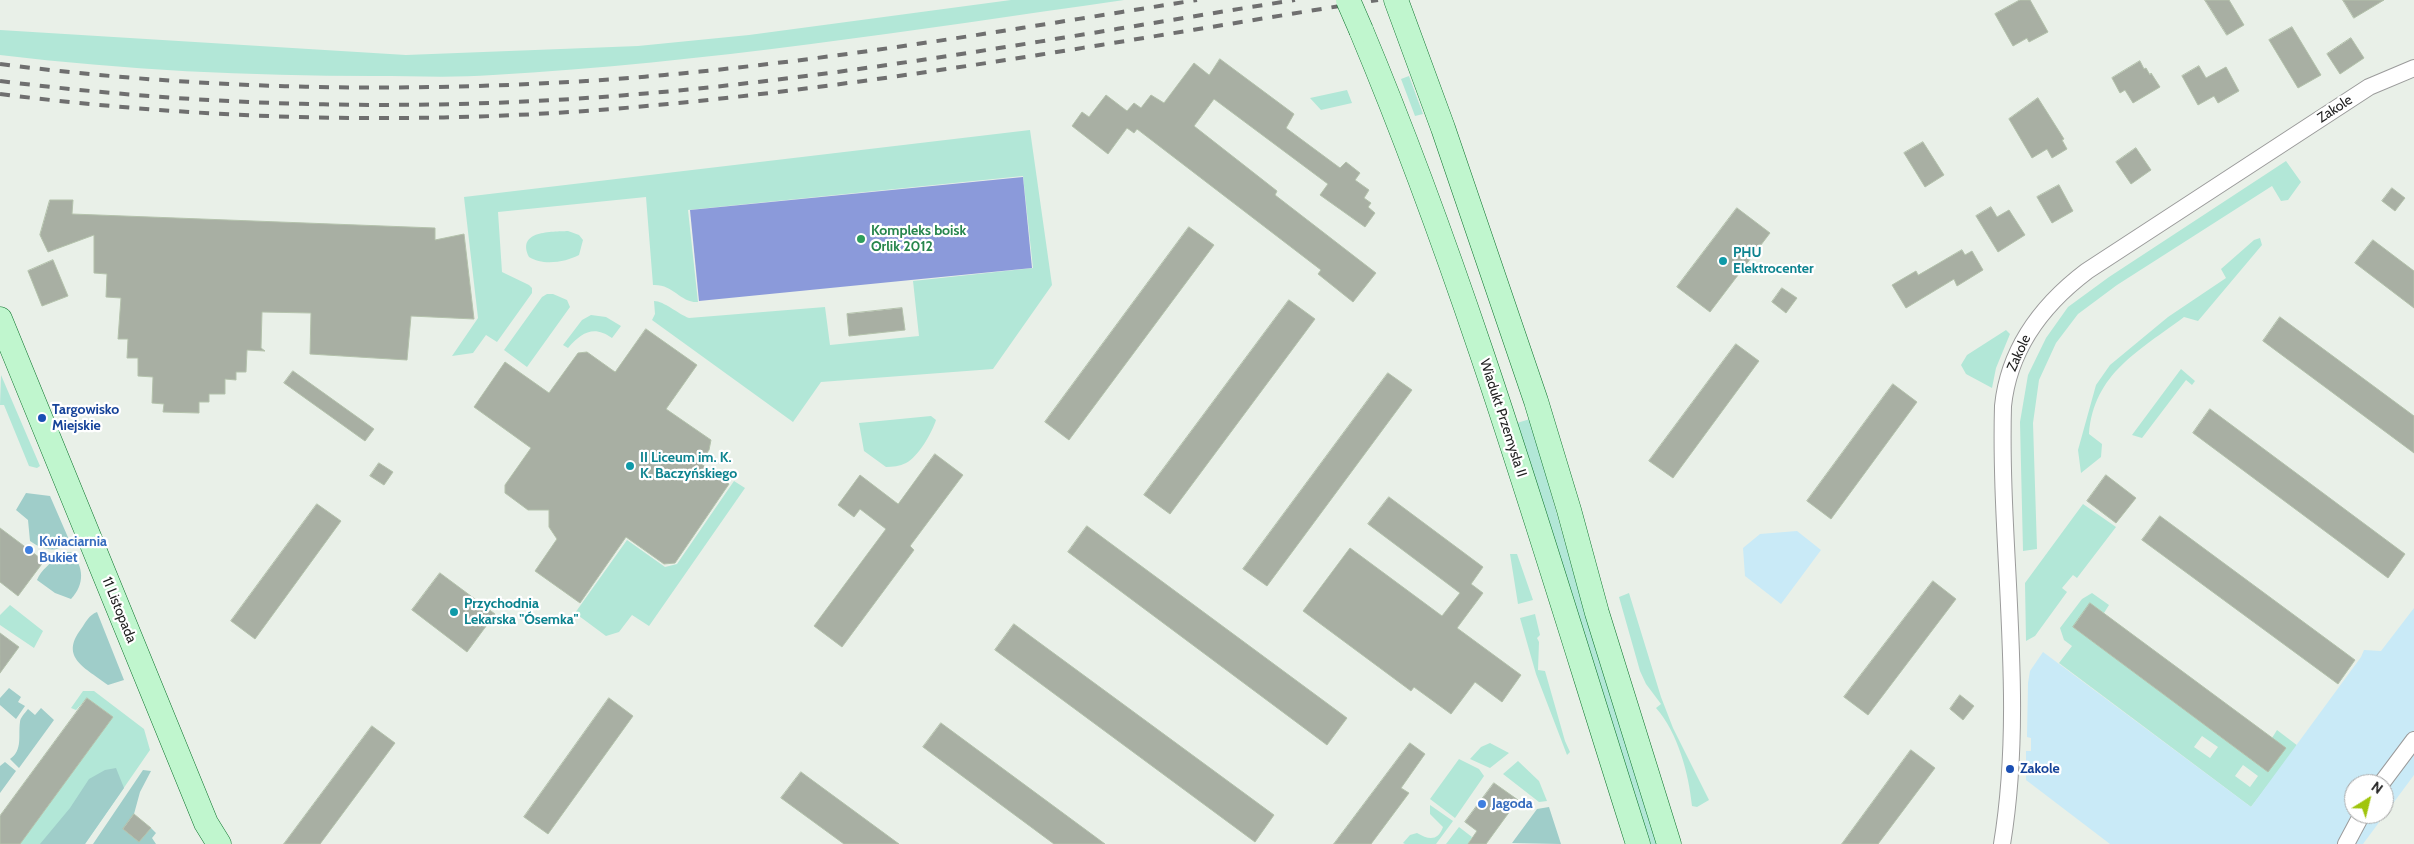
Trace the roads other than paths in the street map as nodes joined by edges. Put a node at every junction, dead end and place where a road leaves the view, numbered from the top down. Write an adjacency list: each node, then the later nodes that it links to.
1 (1348, 0): 9 (main road, Wiadukt Przemysła II, bridge)
2 (1396, 0): 10 (main road)
3 (2414, 68): 11 (street, Zakole)
4 (0, 319): 8 (main road, 11 Listopada)
5 (2414, 740): 6 (street)
6 (2388, 774)
7 (2357, 824): 12 (street)
8 (219, 844)
9 (1638, 844)
10 (1669, 844)
11 (2002, 844)
12 (2346, 844)

